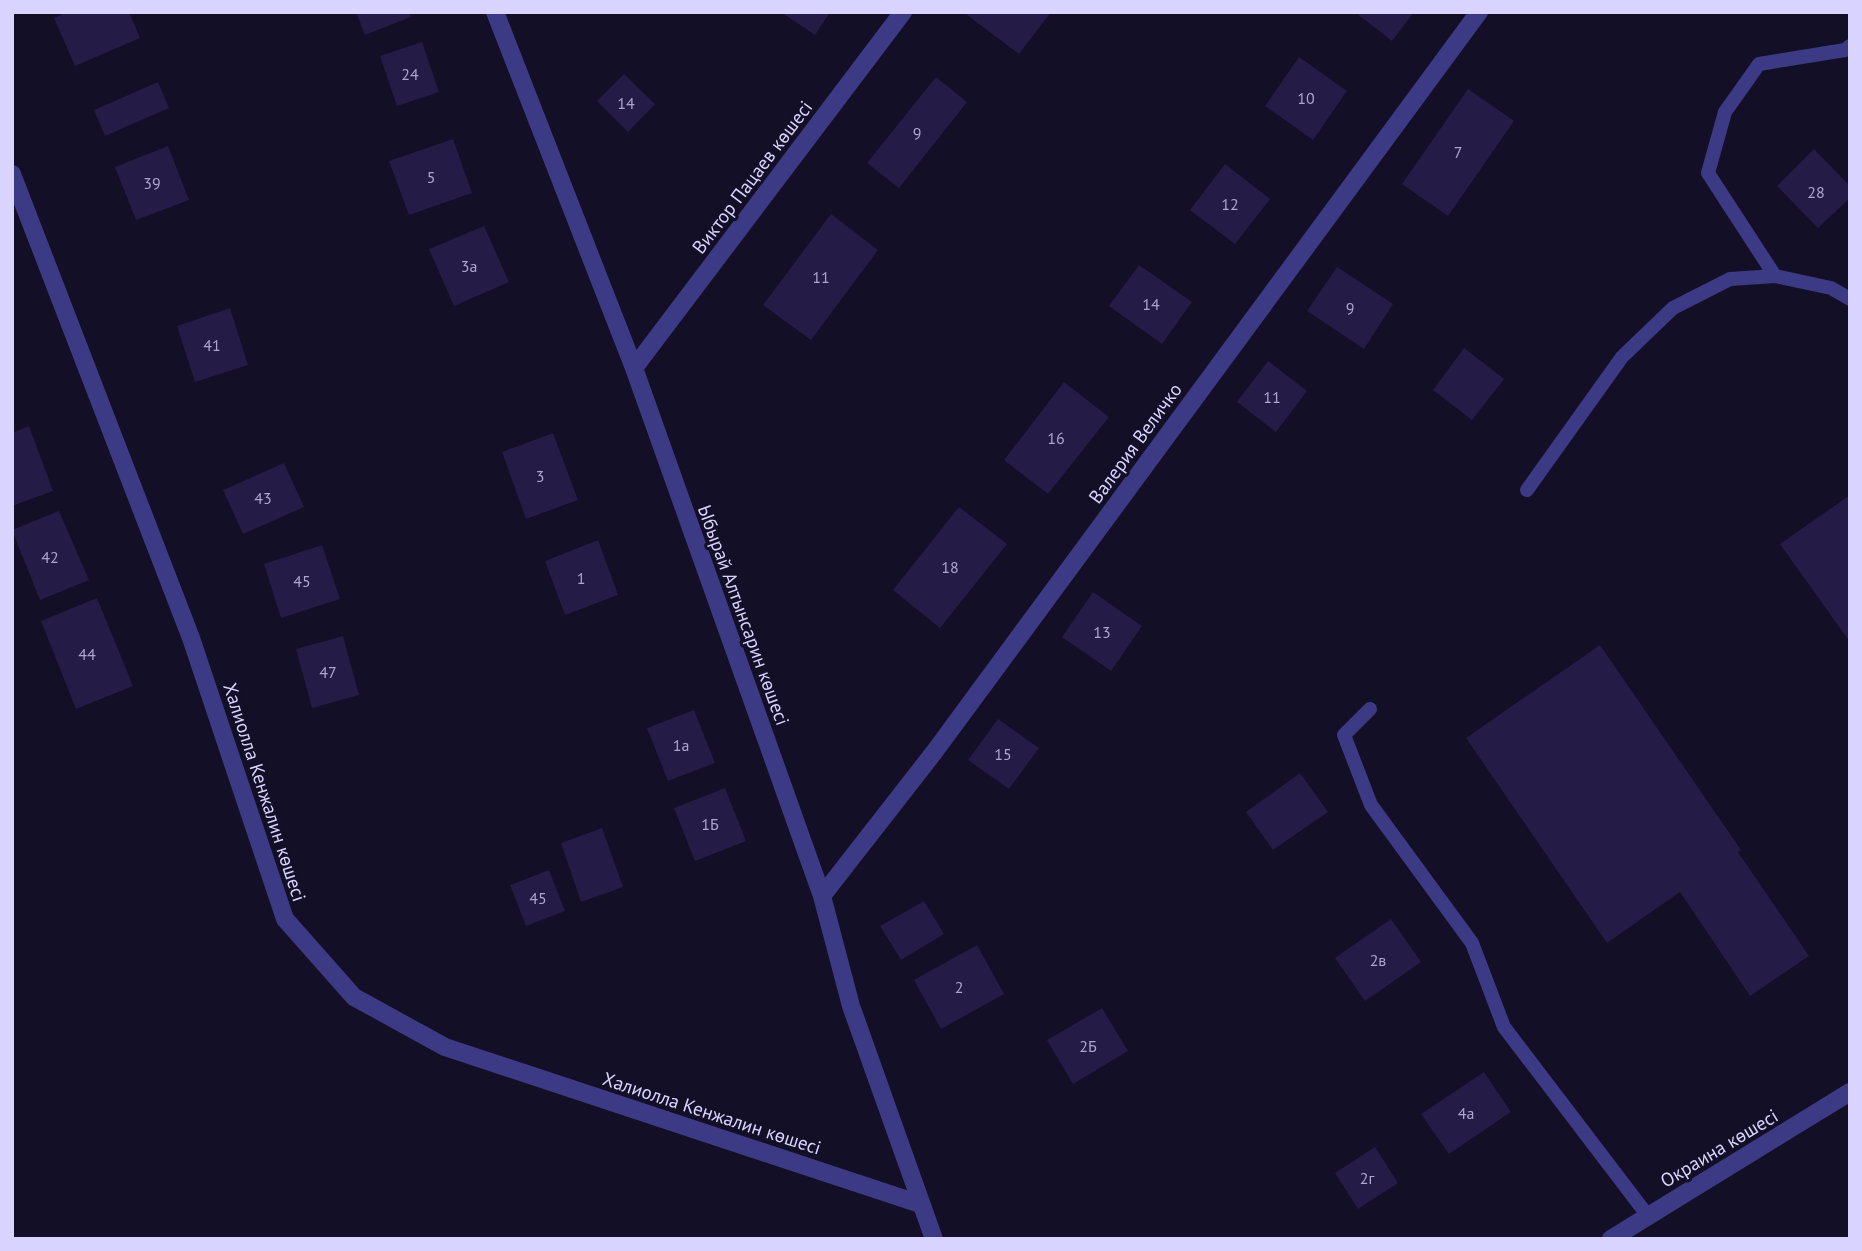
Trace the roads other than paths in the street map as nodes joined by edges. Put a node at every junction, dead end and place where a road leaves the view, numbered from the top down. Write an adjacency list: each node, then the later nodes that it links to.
1 (495, 12): 8 (street, Ыбырай Алтынсарин көшесі)
2 (903, 12): 8 (street, Виктор Пацаев көшесі)
3 (1479, 12): 11 (street, Валерия Величко)
4 (1850, 46): 6 (lane)
5 (12, 174): 13 (street, Халиолла Кенжалин көшесі)
6 (1775, 276): 7 (lane); 9 (lane)
7 (1850, 299)
8 (634, 368): 11 (street, Ыбырай Алтынсарин көшесі)
9 (1527, 491)
10 (1370, 709): 14 (lane)
11 (822, 896): 13 (street, Ыбырай Алтынсарин көшесі)
12 (1850, 1093): 14 (street, Окраина көшесі)
13 (920, 1204): 15 (street, Ыбырай Алтынсарин көшесі)
14 (1648, 1216): 16 (street, Окраина көшесі)
15 (934, 1239)
16 (1611, 1239)

